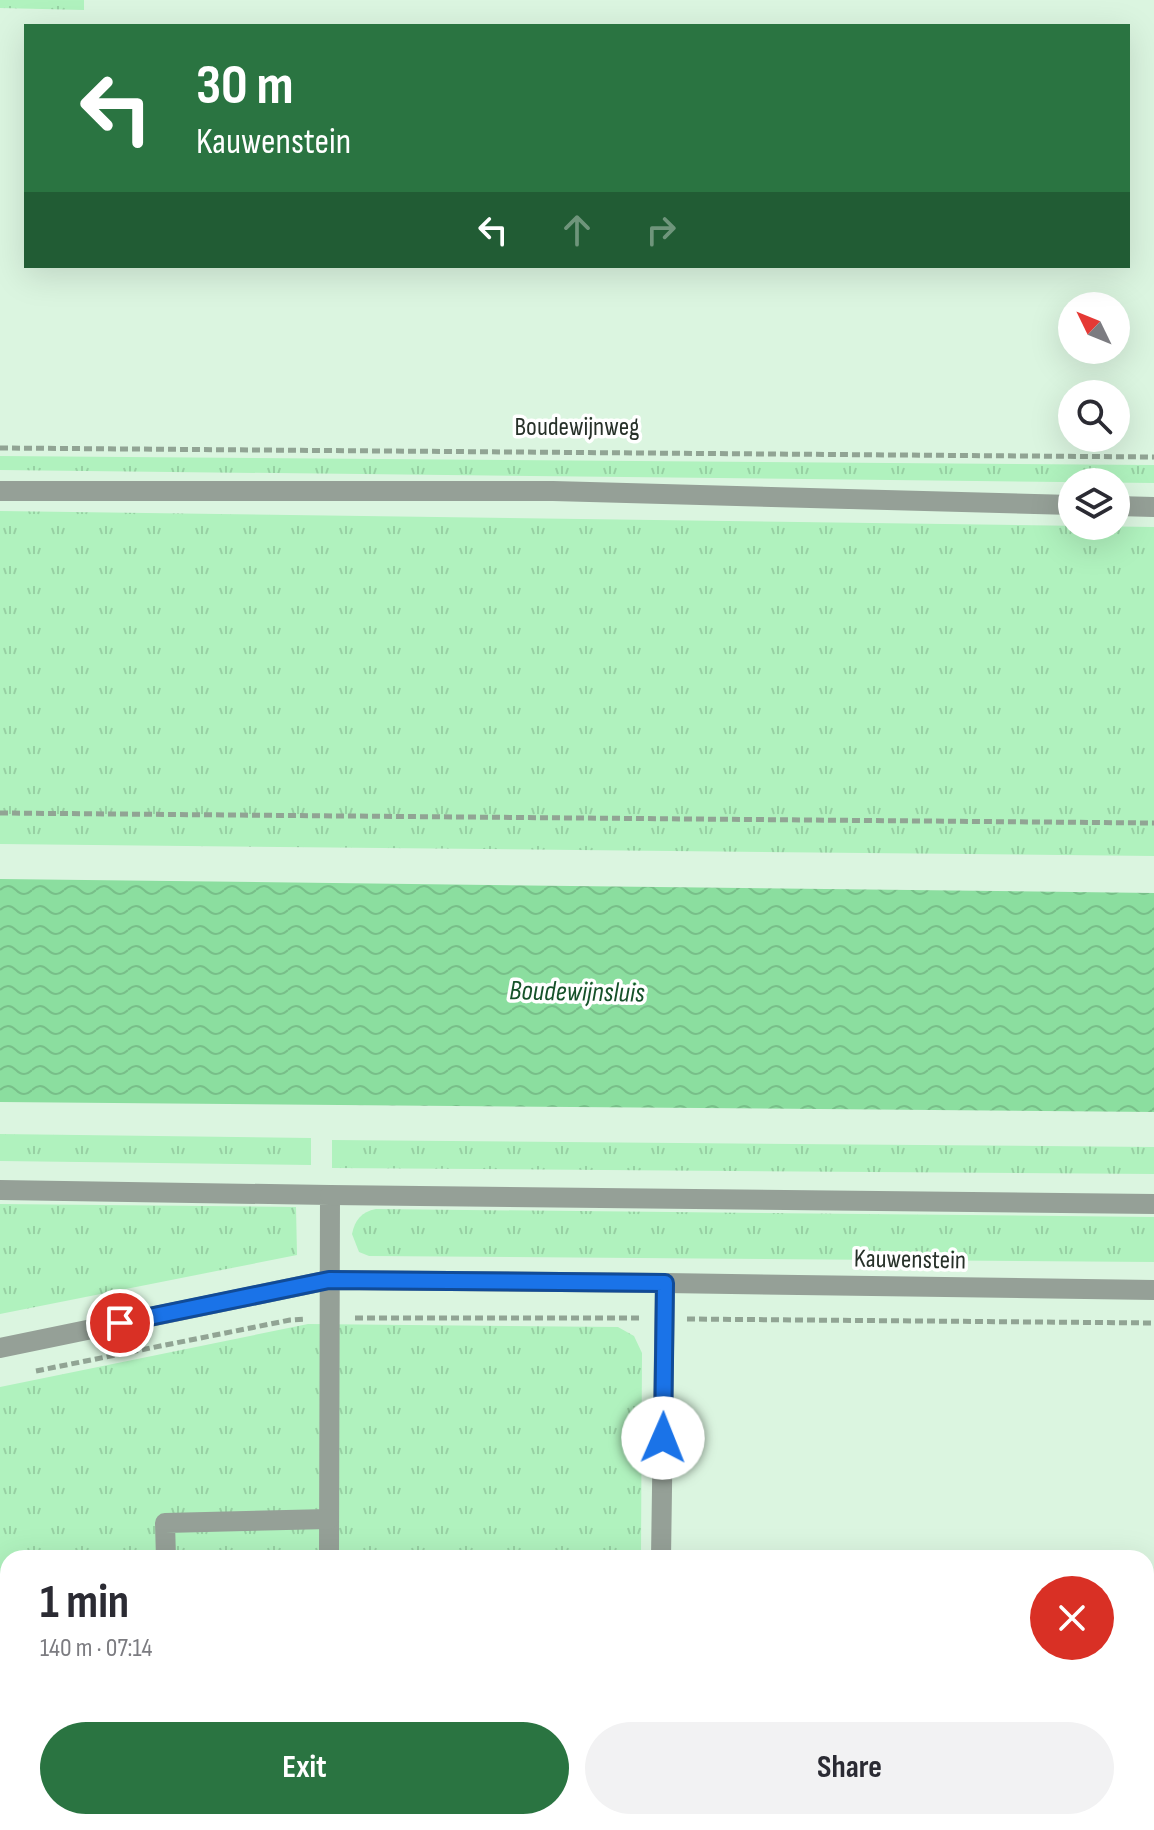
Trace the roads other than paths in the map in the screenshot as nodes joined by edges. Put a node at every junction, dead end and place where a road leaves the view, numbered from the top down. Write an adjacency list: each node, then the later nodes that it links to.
1 (0, 491): 2 (street)
2 (1058, 505)
3 (1130, 506): 4 (street)
4 (1154, 507)
5 (0, 1190): 6 (street)
6 (330, 1195): 7 (street); 8 (street)
7 (1154, 1204)
8 (329, 1280): 9 (street, Kauwenstein); 11 (street, Kauwenstein); 12 (street)
9 (665, 1283): 10 (street, Kauwenstein); 15 (street)
10 (1154, 1290)
11 (0, 1348)
12 (329, 1519): 13 (street); 14 (street)
13 (166, 1550)
14 (329, 1550)
15 (661, 1550)

